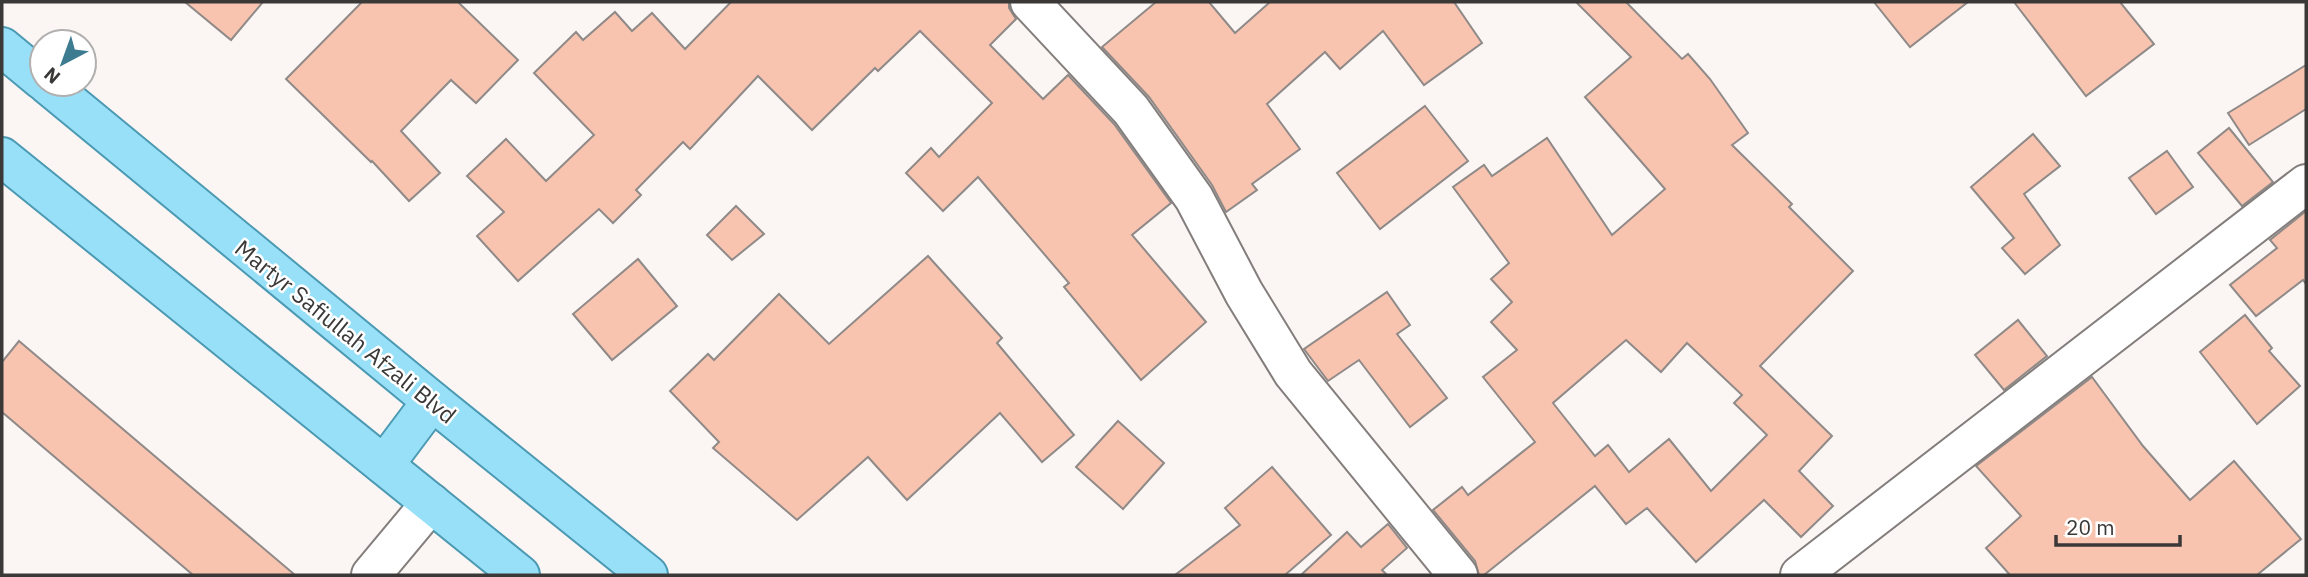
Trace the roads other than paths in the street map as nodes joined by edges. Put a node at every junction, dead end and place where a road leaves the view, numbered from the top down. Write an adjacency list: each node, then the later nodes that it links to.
1 (1030, 2): 13 (street)
2 (2, 47): 3 (main road)
3 (28, 68)
4 (64, 98): 7 (main road, Martyr Safiullah Afzali Blvd)
5 (2, 157): 8 (main road)
6 (2306, 184): 14 (street)
7 (432, 401): 8 (main road); 12 (main road, Martyr Safiullah Afzali Blvd)
8 (384, 465): 9 (main road)
9 (431, 503): 10 (street); 11 (main road)
10 (370, 575)
11 (520, 575)
12 (648, 575)
13 (1458, 575)
14 (1800, 575)

